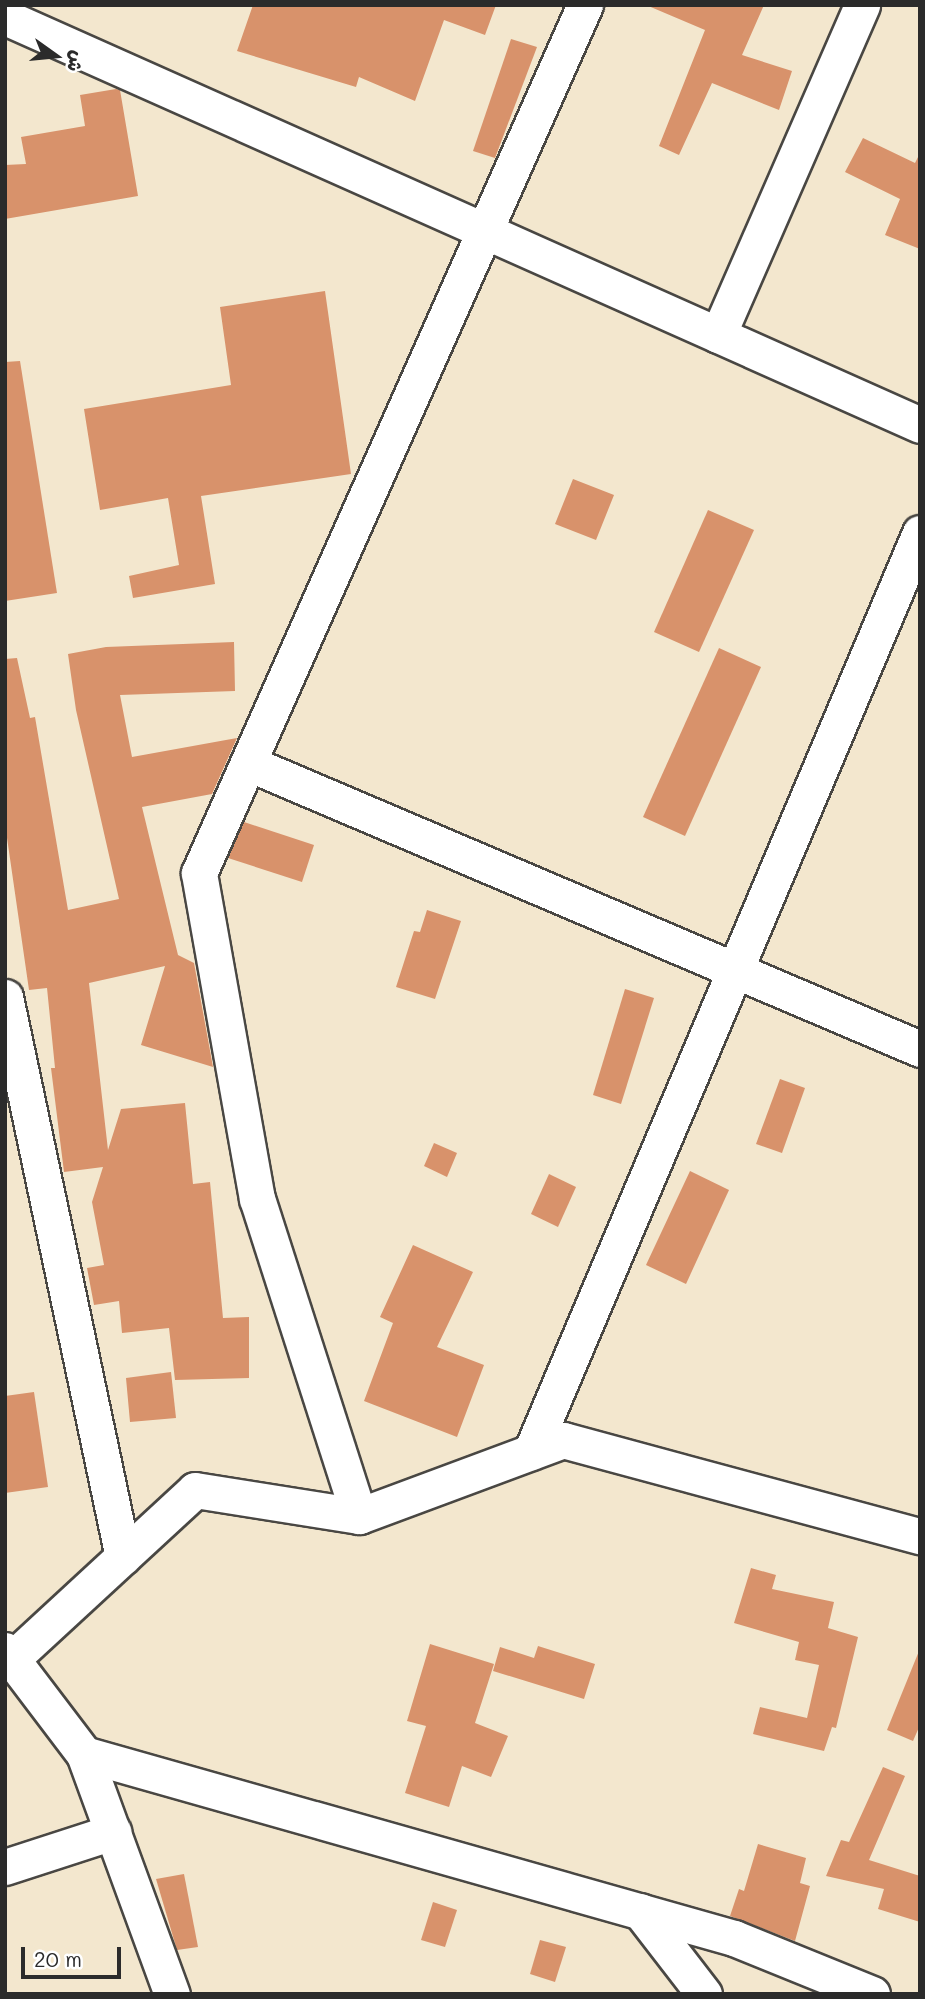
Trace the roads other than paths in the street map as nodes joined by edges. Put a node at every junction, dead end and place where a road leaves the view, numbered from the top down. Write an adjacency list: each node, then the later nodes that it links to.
1 (585, 5): 4 (street)
2 (862, 5): 5 (street)
3 (5, 17): 4 (street)
4 (485, 231): 5 (street); 8 (street)
5 (718, 335): 6 (street)
6 (920, 425)
7 (920, 533): 9 (street)
8 (248, 762): 9 (street); 13 (street)
9 (734, 970): 11 (street); 12 (street)
10 (5, 997): 15 (street)
11 (920, 1049)
12 (531, 1452): 13 (street); 14 (street)
13 (359, 1516): 15 (street)
14 (920, 1536)
15 (123, 1557): 16 (street)
16 (9, 1654): 17 (street)
17 (84, 1754): 18 (street); 20 (street)
18 (113, 1832): 19 (street); 21 (street)
19 (5, 1867)
20 (639, 1910): 22 (street); 23 (street)
21 (172, 1994)
22 (704, 1994)
23 (872, 1994)

